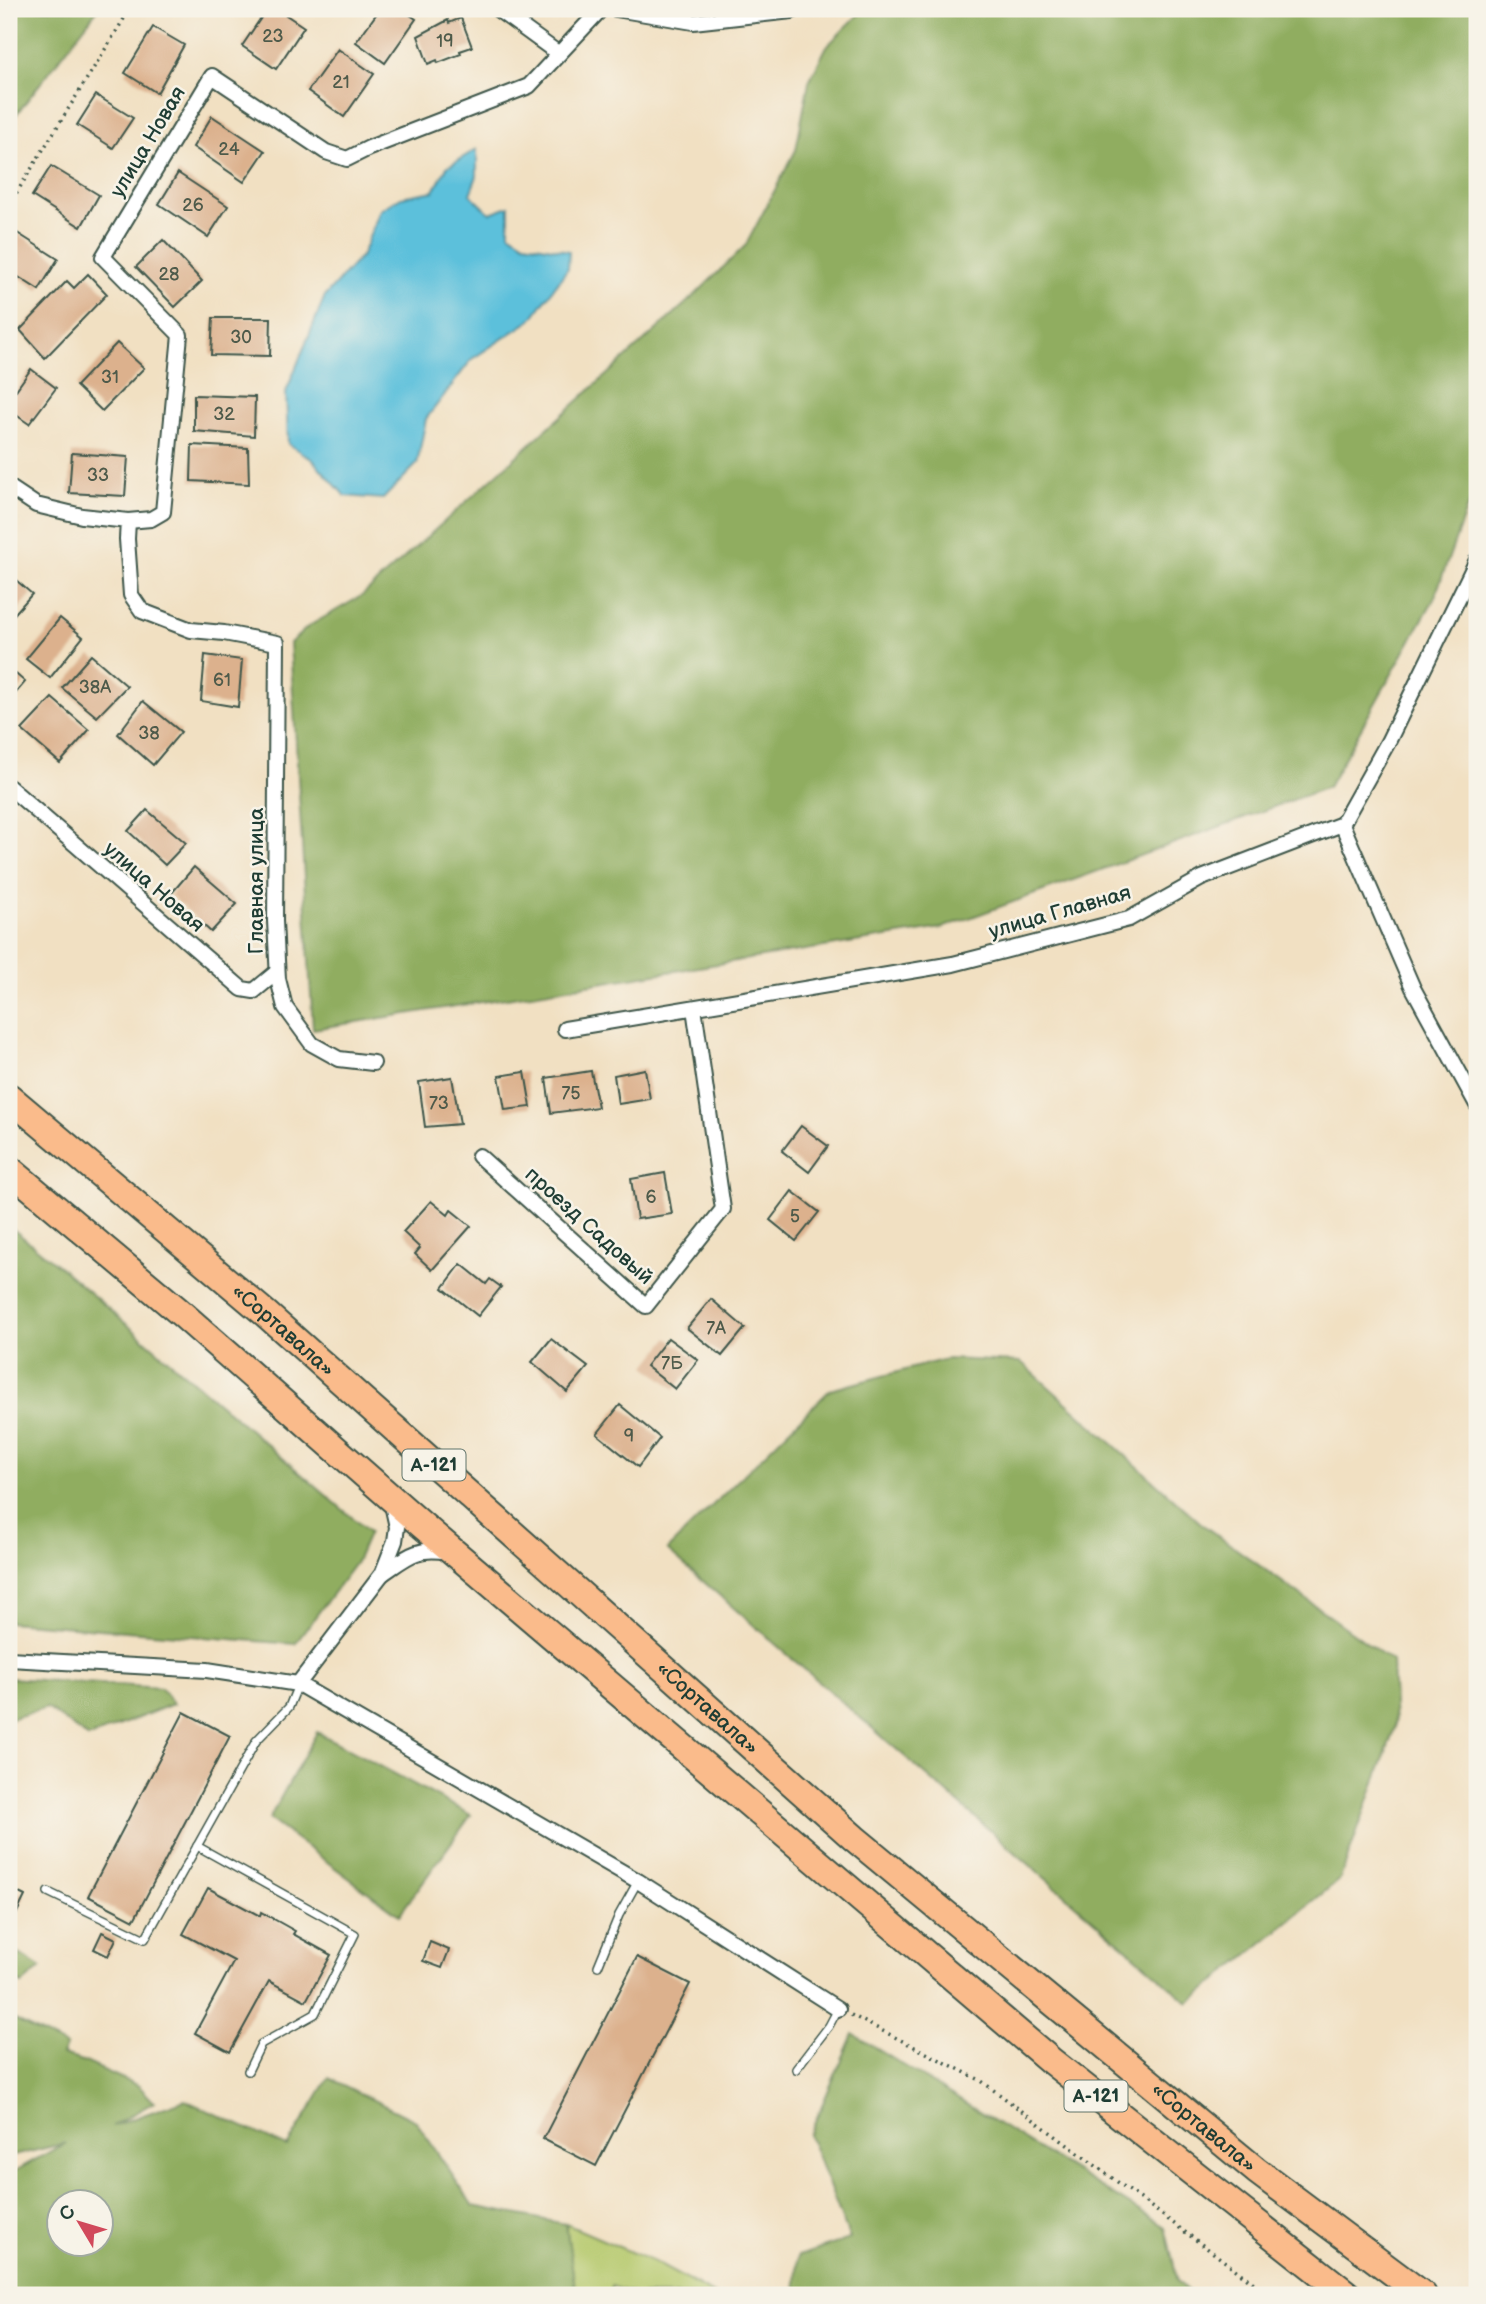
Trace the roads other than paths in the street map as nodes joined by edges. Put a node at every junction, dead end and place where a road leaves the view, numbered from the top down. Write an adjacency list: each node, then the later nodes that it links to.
1 (497, 9): 5 (street)
2 (601, 9): 5 (street, улица Новая)
3 (616, 9): 4 (street)
4 (797, 9)
5 (559, 54): 7 (street, улица Новая)
6 (9, 487): 7 (street, улица Новая)
7 (128, 521): 11 (street, Главная улица)
8 (1477, 560): 10 (street)
9 (9, 787): 11 (street, улица Новая)
10 (1342, 824): 12 (street, улица Главная); 16 (street)
11 (277, 972): 14 (street, Главная улица)
12 (694, 1008): 13 (street, улица Главная); 17 (street, проезд Садовый)
13 (565, 1030)
14 (373, 1063)
15 (9, 1097): 32 (highway, «Сортавала» / А-121)
16 (1477, 1105)
17 (479, 1156)
18 (9, 1169): 19 (highway, «Сортавала» / А-121)
19 (391, 1497): 20 (highway, «Сортавала» / А-121); 21 (street)
20 (457, 1554): 21 (street); 31 (highway, «Сортавала» / А-121)
21 (382, 1574): 23 (street)
22 (9, 1659): 23 (street)
23 (298, 1684): 24 (lane); 25 (street)
24 (197, 1846): 26 (lane); 30 (lane)
25 (638, 1881): 27 (lane); 28 (street)
26 (48, 1892)
27 (598, 1966)
28 (838, 2008): 29 (lane)
29 (796, 2069)
30 (247, 2071)
31 (1348, 2295)
32 (1423, 2295)

